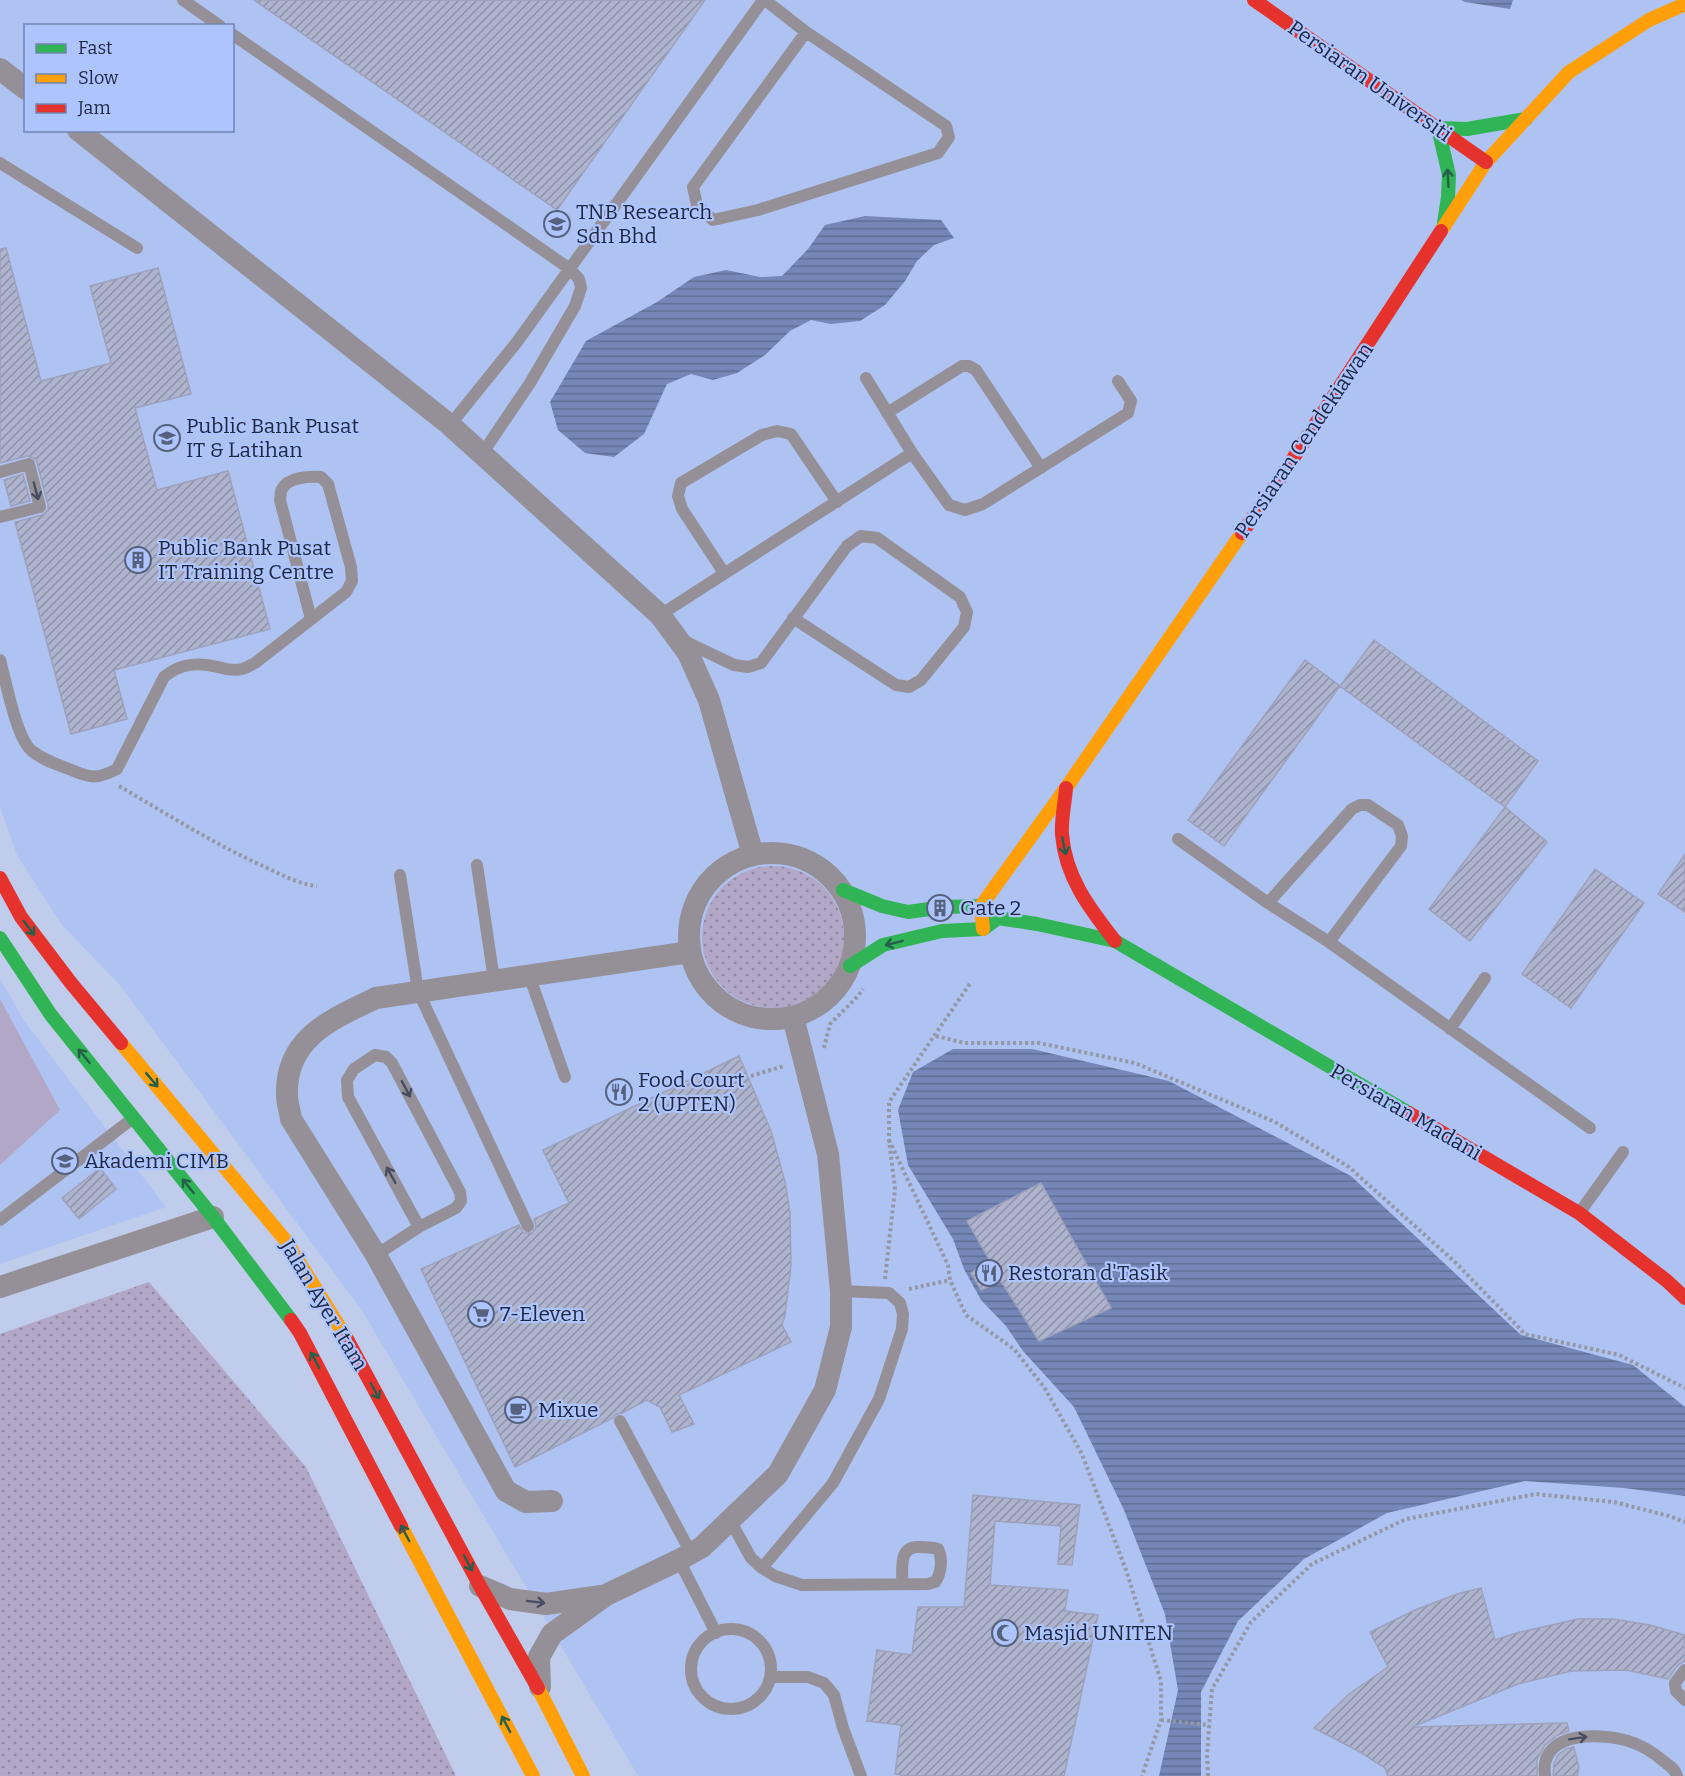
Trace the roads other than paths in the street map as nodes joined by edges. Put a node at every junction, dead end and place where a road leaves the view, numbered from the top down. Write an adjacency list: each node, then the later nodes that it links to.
1 (183, 0): 5 (lane)
2 (764, 0): 6 (lane); 17 (lane)
3 (1254, 0): 11 (street, Persiaran Universiti)
4 (1685, 4): 10 (street, Persiaran Cendekiawan)
5 (217, 24)
6 (806, 32): 6 (lane)
7 (234, 35): 17 (lane)
8 (0, 69): 9 (street)
9 (24, 87)
10 (1526, 119): 11 (street); 13 (street, Persiaran Cendekiawan)
11 (1438, 128): 13 (street, Persiaran Universiti); 15 (street, one-way to 11)
12 (81, 132): 21 (street)
13 (1486, 162): 15 (street, Persiaran Cendekiawan)
14 (0, 163): 16 (lane)
15 (1444, 228): 34 (street, Persiaran Cendekiawan)
16 (137, 248)
17 (570, 269): 21 (lane); 23 (lane)
18 (867, 378): 20 (lane)
19 (1118, 381): 24 (lane)
20 (887, 413): 22 (lane); 24 (lane)
21 (450, 425): 23 (street)
22 (912, 453): 24 (lane); 26 (lane)
23 (482, 454): 29 (street)
24 (1041, 468)
25 (0, 472): 27 (lane, one-way to 27)
26 (837, 502): 28 (lane); 28 (lane)
27 (0, 517)
28 (724, 573): 29 (lane)
29 (660, 615): 32 (street)
30 (794, 618): 30 (lane); 32 (lane)
31 (311, 619): 31 (lane); 33 (lane)
32 (676, 637): 36 (street)
33 (0, 660)
34 (1066, 788): 42 (street, Persiaran Cendekiawan); 46 (street, one-way to 46)
35 (1178, 839): 41 (lane)
36 (753, 855): 40 (street); 48 (street)
37 (477, 865): 52 (lane)
38 (400, 875): 53 (lane)
39 (0, 878): 75 (street, Jalan Ayer Itam, one-way to 75)
40 (843, 890): 42 (street); 49 (street)
41 (1268, 903): 47 (lane); 47 (lane)
42 (981, 906): 43 (street); 44 (street)
43 (998, 918): 44 (street); 46 (street)
44 (983, 929): 49 (street, one-way to 49)
45 (0, 938): 57 (street, Jalan Ayer Itam, one-way to 45)
46 (1115, 941): 60 (street, Persiaran Madani)
47 (1329, 942): 55 (lane)
48 (690, 952): 50 (street); 54 (street)
49 (850, 966): 54 (street)
50 (529, 975): 52 (street); 56 (lane)
51 (1485, 978): 55 (lane)
52 (494, 980): 53 (street)
53 (418, 991): 63 (lane); 65 (street)
54 (793, 1017): 67 (street)
55 (1450, 1029): 58 (lane)
56 (565, 1077)
57 (133, 1119): 61 (street, Jalan Ayer Itam, one-way to 57); 62 (lane)
58 (1590, 1128)
59 (1623, 1152): 60 (lane)
60 (1579, 1213): 68 (street, Persiaran Madani)
61 (213, 1217): 66 (street); 82 (street, Jalan Ayer Itam, one-way to 61)
62 (0, 1220)
63 (528, 1226)
64 (419, 1227): 64 (lane, one-way to 64); 65 (lane)
65 (376, 1255): 70 (street)
66 (0, 1287)
67 (841, 1291): 71 (street); 73 (lane)
68 (1685, 1298)
69 (620, 1421): 72 (lane)
70 (552, 1501)
71 (730, 1520): 72 (street); 73 (lane)
72 (685, 1557): 76 (street); 77 (lane)
73 (762, 1568): 74 (lane)
74 (902, 1583)
75 (480, 1586): 76 (street, one-way to 76); 80 (street, Jalan Ayer Itam)
76 (606, 1595): 80 (street)
77 (716, 1633): 79 (lane); 79 (lane)
78 (1685, 1670): 81 (lane)
79 (770, 1677): 84 (lane)
80 (540, 1691): 83 (street, Jalan Ayer Itam)
81 (1685, 1700)
82 (533, 1776)
83 (583, 1776)
84 (861, 1776)
85 (1545, 1776): 86 (lane, one-way to 86)
86 (1677, 1776)

